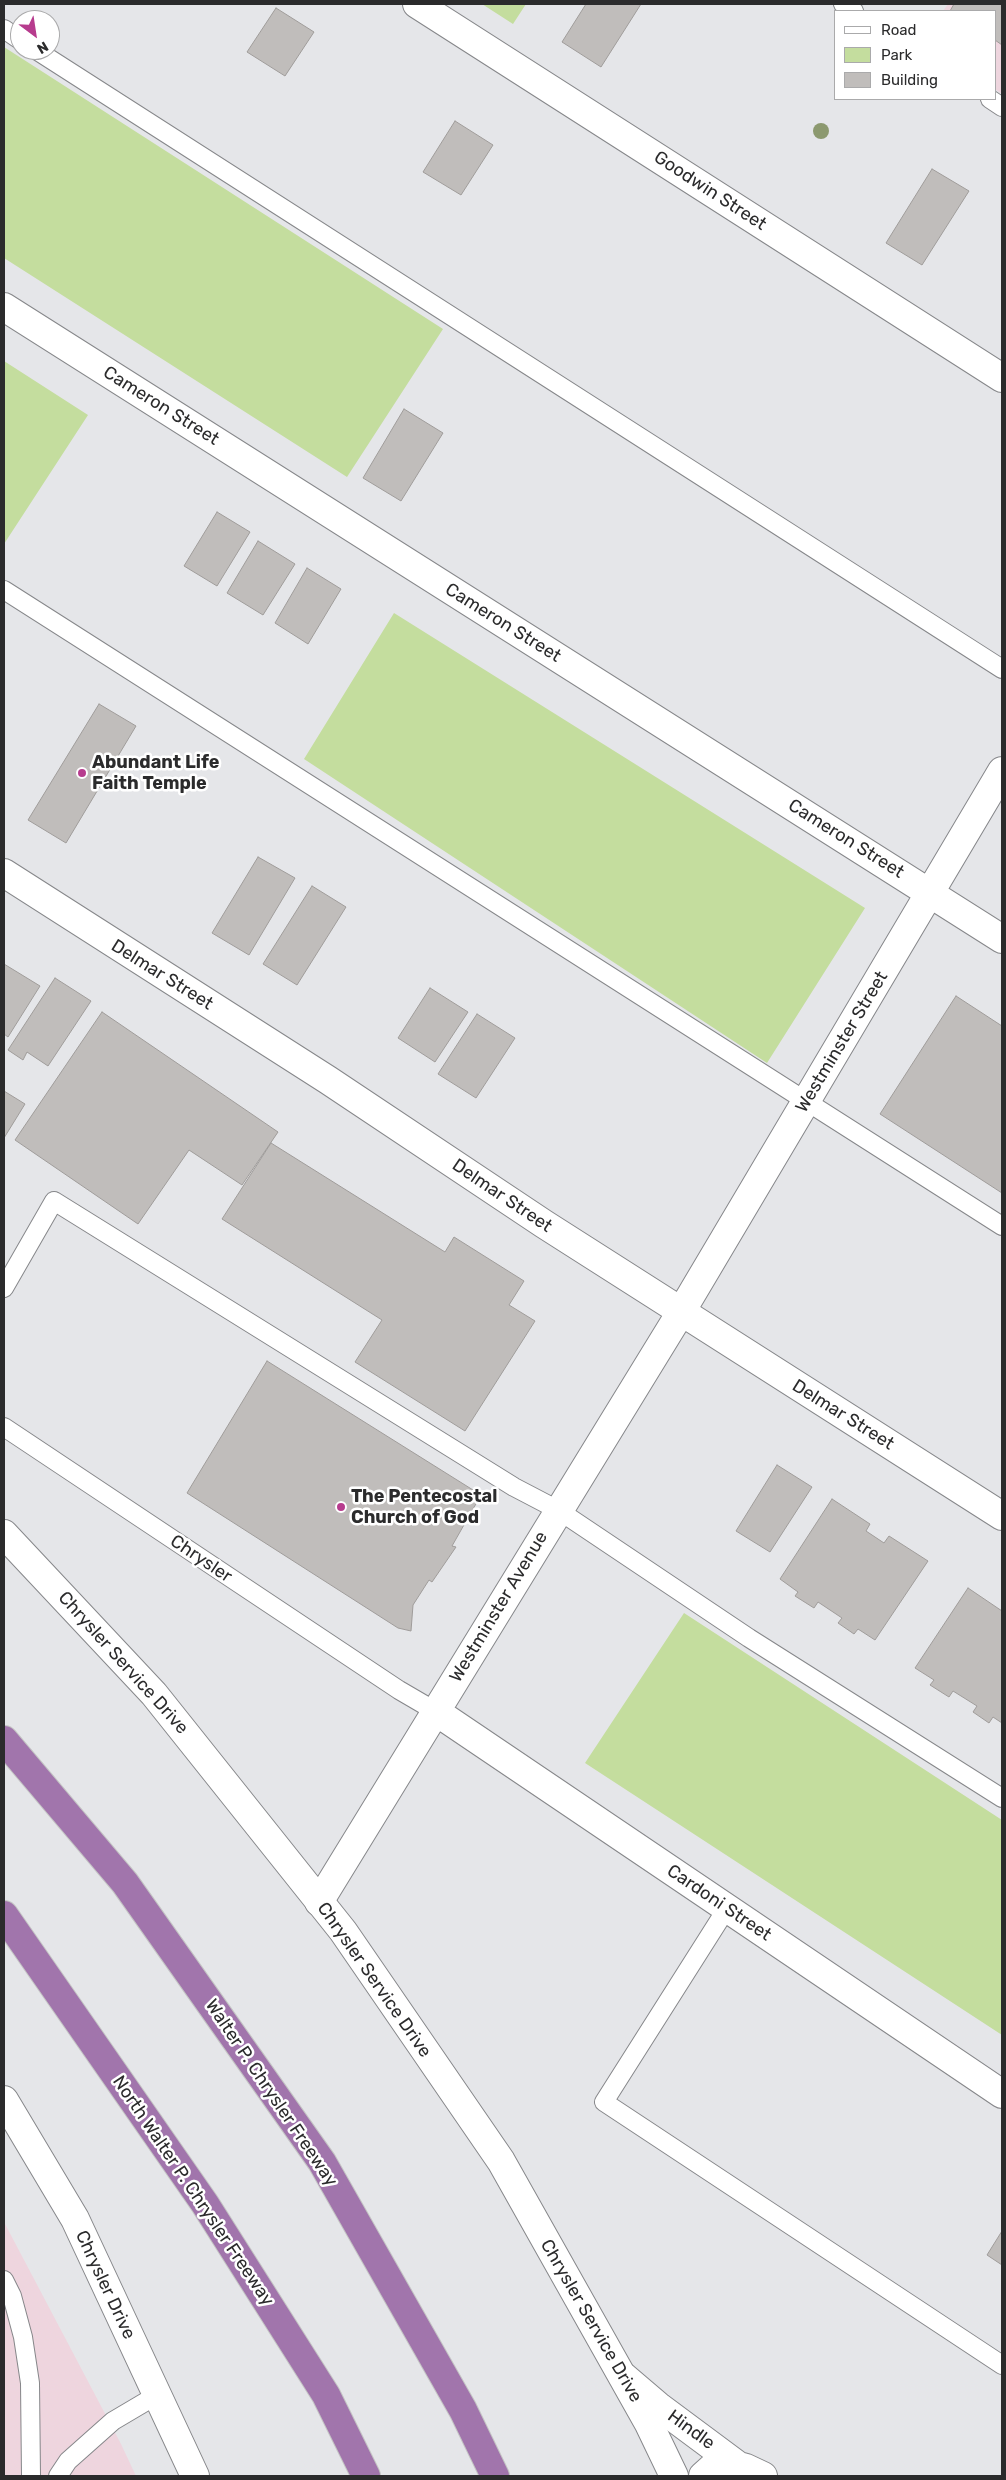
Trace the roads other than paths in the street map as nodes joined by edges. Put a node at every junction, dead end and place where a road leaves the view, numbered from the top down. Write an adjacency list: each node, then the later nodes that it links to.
1 (417, 4): 4 (street, Goodwin Street)
2 (52, 60): 6 (lane)
3 (4, 307): 9 (street, Cameron Street)
4 (1002, 378)
5 (4, 590): 11 (lane)
6 (1002, 669)
7 (1002, 771): 9 (street, Westminster Street)
8 (4, 873): 14 (street, Delmar Street)
9 (931, 893): 10 (street, Cameron Street); 11 (street, Westminster Street)
10 (1002, 940)
11 (807, 1100): 12 (lane); 14 (street, Westminster Street)
12 (1002, 1226)
13 (4, 1288): 16 (lane)
14 (681, 1312): 16 (street, Westminster Avenue); 17 (street, Delmar Street)
15 (4, 1428): 19 (lane, Chrysler)
16 (558, 1510): 19 (street, Westminster Avenue); 21 (lane)
17 (1002, 1516)
18 (4, 1534): 22 (street, Chrysler Service Drive)
19 (435, 1711): 22 (street, Westminster Avenue); 23 (street, Cardoni Street)
20 (4, 1740): 36 (highway, Walter P. Chrysler Freeway)
21 (1002, 1798)
22 (319, 1902): 29 (street, Chrysler Service Drive)
23 (727, 1908): 25 (street, Cardoni Street); 28 (lane)
24 (4, 1915): 35 (highway, North Walter P. Chrysler Freeway)
25 (1002, 2094)
26 (4, 2100): 30 (street, Chrysler Drive)
27 (4, 2280): 32 (lane)
28 (1002, 2365)
29 (623, 2376): 31 (street, Hindle); 37 (street, Chrysler Service Drive)
30 (157, 2395): 33 (lane); 34 (street, Chrysler Drive)
31 (736, 2464): 38 (street); 39 (street, Hindle)
32 (31, 2476)
33 (58, 2476)
34 (195, 2476)
35 (366, 2476)
36 (495, 2476)
37 (674, 2476)
38 (703, 2476)
39 (763, 2476)

